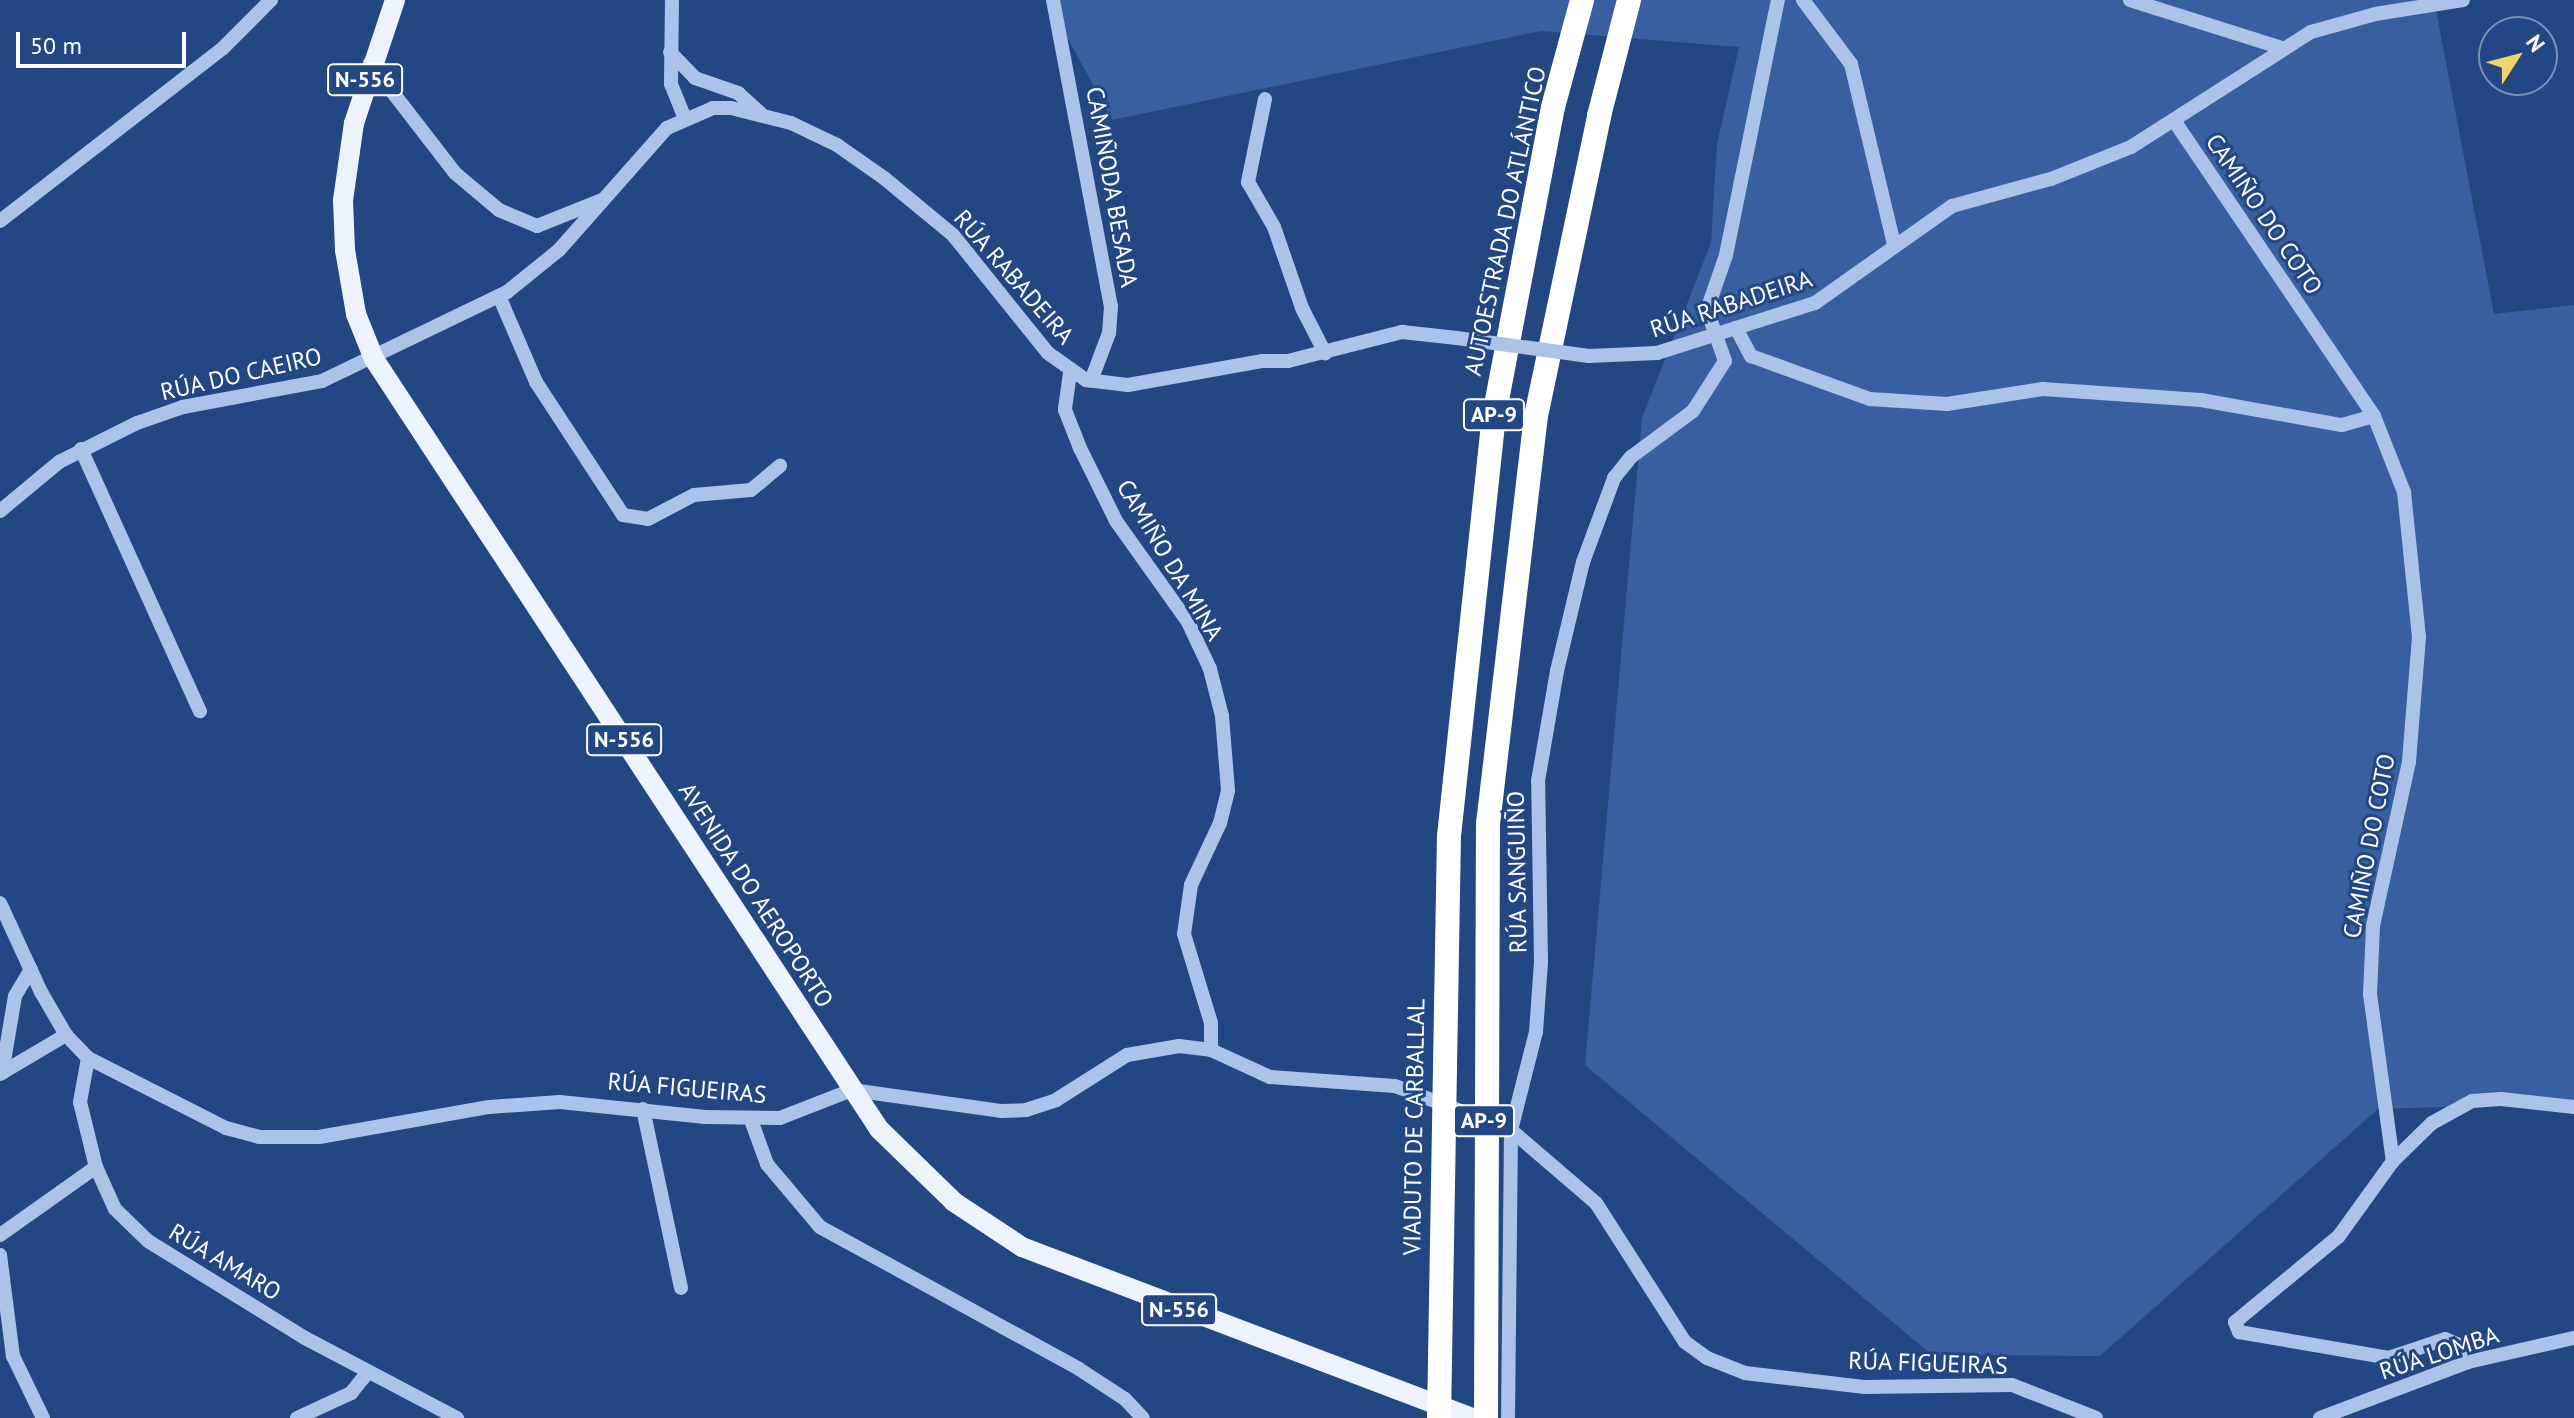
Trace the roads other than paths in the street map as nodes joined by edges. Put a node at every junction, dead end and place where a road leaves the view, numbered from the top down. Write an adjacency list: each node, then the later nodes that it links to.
1 (271, 0): 19 (street)
2 (395, 0): 13 (main road, AVENIDA DO AEROPORTO / N-556)
3 (672, 0): 12 (street)
4 (1053, 0): 27 (street, CAMIÑODA BESADA)
5 (1582, 0): 33 (highway, AUTOESTRADA DO ATLÁNTICO / AP-9)
6 (1629, 0): 59 (highway, AP-9, bridge)
7 (1778, 0): 23 (street, RÚA SANGUIÑO)
8 (1803, 0): 20 (street)
9 (2130, 0): 11 (street)
10 (2463, 0): 11 (street, RÚA RABADEIRA)
11 (2282, 48): 17 (street, RÚA RABADEIRA)
12 (670, 52): 15 (street, RÚA RABADEIRA); 16 (street)
13 (370, 63): 18 (street, RÚA RABADEIRA); 25 (main road, AVENIDA DO AEROPORTO / N-556)
14 (1265, 99): 24 (street)
15 (761, 114): 16 (street, RÚA RABADEIRA); 26 (street, RÚA RABADEIRA)
16 (684, 117): 18 (street, RÚA RABADEIRA)
17 (2175, 122): 20 (street, RÚA RABADEIRA); 28 (street, CAMIÑO DO COTO)
18 (602, 200): 21 (street, RÚA RABADEIRA)
19 (0, 221)
20 (1894, 245): 22 (street, RÚA RABADEIRA)
21 (499, 296): 25 (street, RÚA RABADEIRA); 30 (street)
22 (1736, 328): 23 (street, RÚA RABADEIRA); 28 (street)
23 (1714, 334): 24 (street, RÚA RABADEIRA, bridge); 44 (street, RÚA SANGUIÑO)
24 (1325, 353): 27 (street, RÚA RABADEIRA)
25 (374, 359): 29 (street, RÚA DO CAEIRO); 40 (main road, AVENIDA DO AEROPORTO / N-556)
26 (1070, 373): 27 (street, RÚA RABADEIRA); 37 (street, CAMIÑO DA MINA)
27 (1091, 381)
28 (2374, 416): 45 (street, CAMIÑO DO COTO)
29 (81, 449): 31 (street, RÚA DO CAEIRO); 32 (street)
30 (780, 466)
31 (0, 511)
32 (200, 711)
33 (1449, 836): 57 (highway, VIADUTO DE CARBALLAL / AP-9, bridge)
34 (0, 903): 35 (street, RÚA FIGUEIRAS)
35 (31, 969): 36 (street, RÚA FIGUEIRAS); 39 (street)
36 (66, 1035): 38 (street, RÚA FIGUEIRAS); 39 (street)
37 (1211, 1050): 40 (street, RÚA FIGUEIRAS); 44 (street, RÚA FIGUEIRAS)
38 (88, 1058): 42 (street, RÚA FIGUEIRAS); 46 (street, RÚA AMARO)
39 (1, 1074)
40 (852, 1090): 43 (street, RÚA FIGUEIRAS); 58 (main road, AVENIDA DO AEROPORTO / N-556)
41 (2574, 1107): 45 (street)
42 (643, 1109): 43 (street, RÚA FIGUEIRAS); 49 (street)
43 (751, 1120): 56 (street)
44 (1511, 1130): 60 (street, RÚA SANGUIÑO); 61 (street, RÚA FIGUEIRAS)
45 (2393, 1161): 51 (street)
46 (96, 1167): 47 (street); 52 (street, RÚA AMARO)
47 (0, 1235)
48 (0, 1255): 53 (street)
49 (681, 1288)
50 (2574, 1338): 51 (street, RÚA LOMBA)
51 (2468, 1362): 62 (street, RÚA LOMBA)
52 (368, 1372): 54 (street); 55 (street, RÚA AMARO)
53 (43, 1418)
54 (297, 1418)
55 (457, 1418)
56 (1143, 1418)
57 (1439, 1418)
58 (1473, 1418)
59 (1486, 1418)
60 (1508, 1418)
61 (2096, 1418)
62 (2320, 1418)

